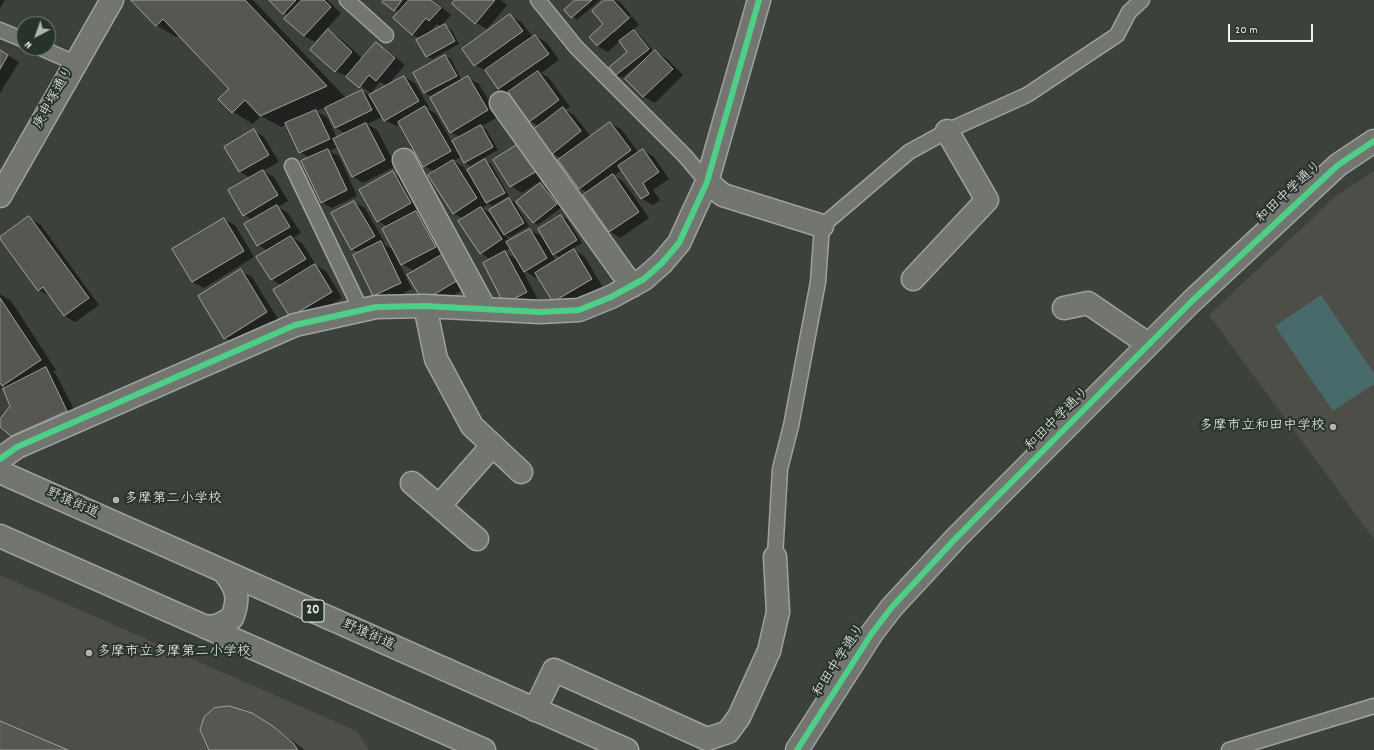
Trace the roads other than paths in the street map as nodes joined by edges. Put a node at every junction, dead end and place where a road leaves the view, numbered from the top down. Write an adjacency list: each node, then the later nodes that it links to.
1 (112, 0): 10 (street, 庚申塚通り)
2 (347, 0): 7 (lane)
3 (538, 0): 16 (lane)
4 (759, 0): 16 (street)
5 (1142, 0): 12 (lane)
6 (0, 30): 8 (lane)
7 (386, 35)
8 (16, 37)
9 (56, 55): 10 (lane)
10 (75, 63): 17 (street, 庚申塚通り)
11 (501, 103): 20 (street)
12 (946, 131): 18 (lane); 19 (street)
13 (1374, 141): 25 (street, 和田中学通り)
14 (404, 160): 23 (street)
15 (292, 166): 24 (lane)
16 (707, 182): 18 (street); 20 (street)
17 (0, 196)
18 (822, 226): 34 (lane)
19 (913, 279)
20 (632, 286): 23 (street)
21 (425, 306): 23 (street); 24 (street); 26 (street)
22 (1064, 308): 25 (street)
23 (485, 309)
24 (361, 310): 27 (street)
25 (1148, 344): 41 (street, 和田中学通り)
26 (492, 446): 29 (street); 31 (street)
27 (0, 459)
28 (0, 472): 35 (street, 野猿街道 / 20)
29 (521, 472)
30 (412, 483): 31 (street)
31 (439, 506): 33 (street)
32 (0, 536): 36 (street)
33 (477, 539)
34 (775, 557): 38 (street)
35 (224, 572): 36 (street); 38 (street, 野猿街道 / 20)
36 (205, 626): 39 (street)
37 (1374, 706): 42 (lane)
38 (535, 710): 40 (street, 野猿街道 / 20)
39 (484, 750)
40 (627, 750)
41 (797, 750)
42 (1229, 750)

